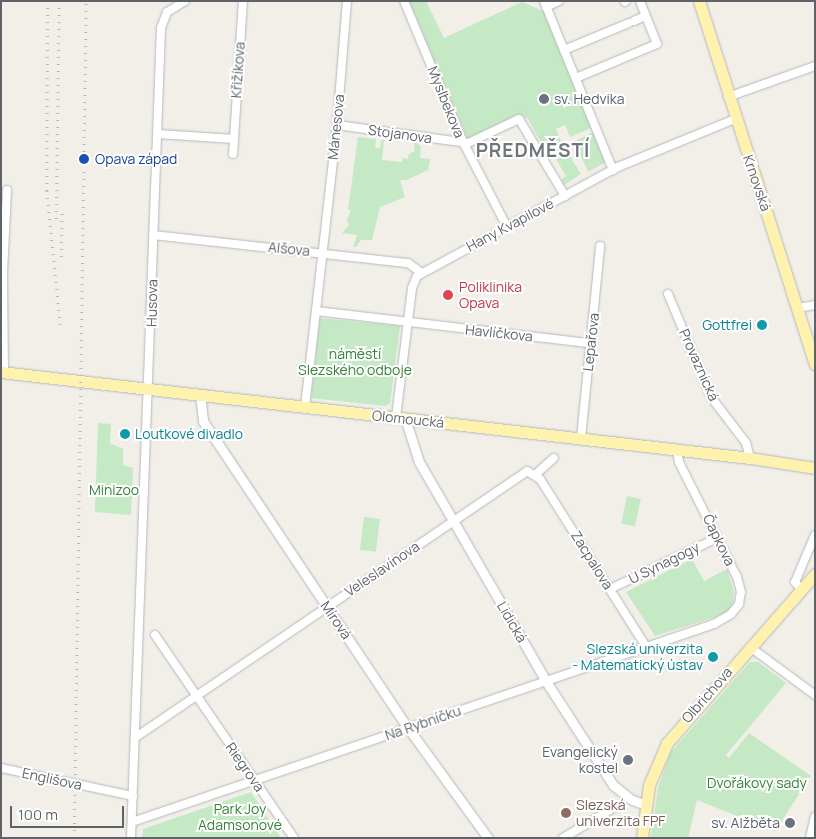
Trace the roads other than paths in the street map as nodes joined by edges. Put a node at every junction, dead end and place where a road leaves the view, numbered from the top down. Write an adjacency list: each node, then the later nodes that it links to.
1 (243, 1): 17 (street, Křižíkova)
2 (347, 1): 15 (street, Mánesova)
3 (404, 1): 18 (street, Myslbekova)
4 (559, 1): 8 (street)
5 (640, 1): 9 (street)
6 (699, 1): 13 (main road, Krnovská)
7 (183, 2): 16 (street, Husova)
8 (545, 4): 10 (street)
9 (645, 16): 10 (street); 12 (street)
10 (564, 50): 12 (street)
11 (815, 66): 13 (street)
12 (576, 78): 20 (street)
13 (728, 97): 14 (main road, Krnovská)
14 (735, 119): 20 (street, Hany Kvapilové); 30 (main road, Krnovská)
15 (337, 125): 18 (street, Stojanova); 26 (street, Mánesova)
16 (158, 134): 17 (street); 24 (street, Husova)
17 (234, 139): 19 (street, Křižíkova)
18 (463, 142): 22 (street); 23 (street, Myslbekova)
19 (233, 154)
20 (613, 170): 22 (street, Hany Kvapilové)
21 (7, 190): 35 (street)
22 (565, 196): 23 (street, Hany Kvapilové)
23 (507, 227): 27 (street, Hany Kvapilové)
24 (153, 235): 26 (street, Alšova); 36 (street, Husova)
25 (600, 246): 33 (street, Lepařova)
26 (322, 252): 27 (street, Alšova); 31 (street)
27 (422, 273): 32 (street)
28 (668, 294): 43 (street, Provaznická)
29 (815, 305): 30 (street)
30 (798, 308): 34 (main road, Krnovská)
31 (316, 311): 32 (street, Havlíčkova); 38 (street)
32 (408, 323): 33 (street, Havlíčkova); 39 (street)
33 (590, 343): 40 (street, Lepařova)
34 (815, 364)
35 (3, 372): 36 (main road, Olomoucká)
36 (148, 389): 37 (main road, Olomoucká); 62 (street, Husova)
37 (200, 395): 38 (main road, Olomoucká); 53 (street, Mírová)
38 (305, 407): 39 (main road, Olomoucká)
39 (401, 418): 40 (main road, Olomoucká); 46 (street, Lidická)
40 (581, 438): 41 (main road, Olomoucká)
41 (677, 449): 43 (main road, Olomoucká); 48 (street, Čapkova)
42 (554, 458): 45 (street, Veleslavínova)
43 (750, 458): 44 (main road, Olomoucká)
44 (815, 468)
45 (536, 474): 46 (street, Veleslavínova); 51 (street, Zacpalova)
46 (453, 520): 53 (street, Veleslavínova); 58 (street, Lidická)
47 (815, 535): 49 (street)
48 (717, 538): 51 (street, U Synagogy); 54 (street, Čapkova)
49 (811, 554): 52 (street)
50 (815, 574): 52 (main road, Olbrichova)
51 (610, 589): 57 (street, Zacpalova)
52 (801, 589): 56 (main road, Olbrichova)
53 (327, 606): 60 (street, Veleslavínova); 61 (street, Mírová)
54 (714, 624): 57 (street, Na Rybníčku)
55 (155, 635): 60 (street, Riegrova)
56 (750, 647): 59 (street); 67 (main road, Olbrichova)
57 (646, 648): 58 (street, Na Rybníčku)
58 (545, 680): 61 (street, Na Rybníčku); 67 (street, Lidická)
59 (815, 695)
60 (195, 696): 62 (street, Veleslavínova); 65 (street, Riegrova)
61 (408, 728): 65 (street, Na Rybníčku); 73 (street, Mírová)
62 (136, 738): 66 (street, Husova)
63 (1, 764): 64 (street)
64 (1, 768): 66 (street, Englišova)
65 (256, 782): 70 (street, Na Rybníčku); 72 (street, Riegrova)
66 (133, 796): 70 (street, Husova)
67 (646, 805): 75 (main road, Olbrichova)
68 (615, 807): 74 (street)
69 (815, 817): 76 (street)
70 (132, 822): 71 (street, Husova)
71 (131, 838)
72 (294, 838)
73 (488, 838)
74 (563, 838)
75 (642, 838)
76 (810, 838)

